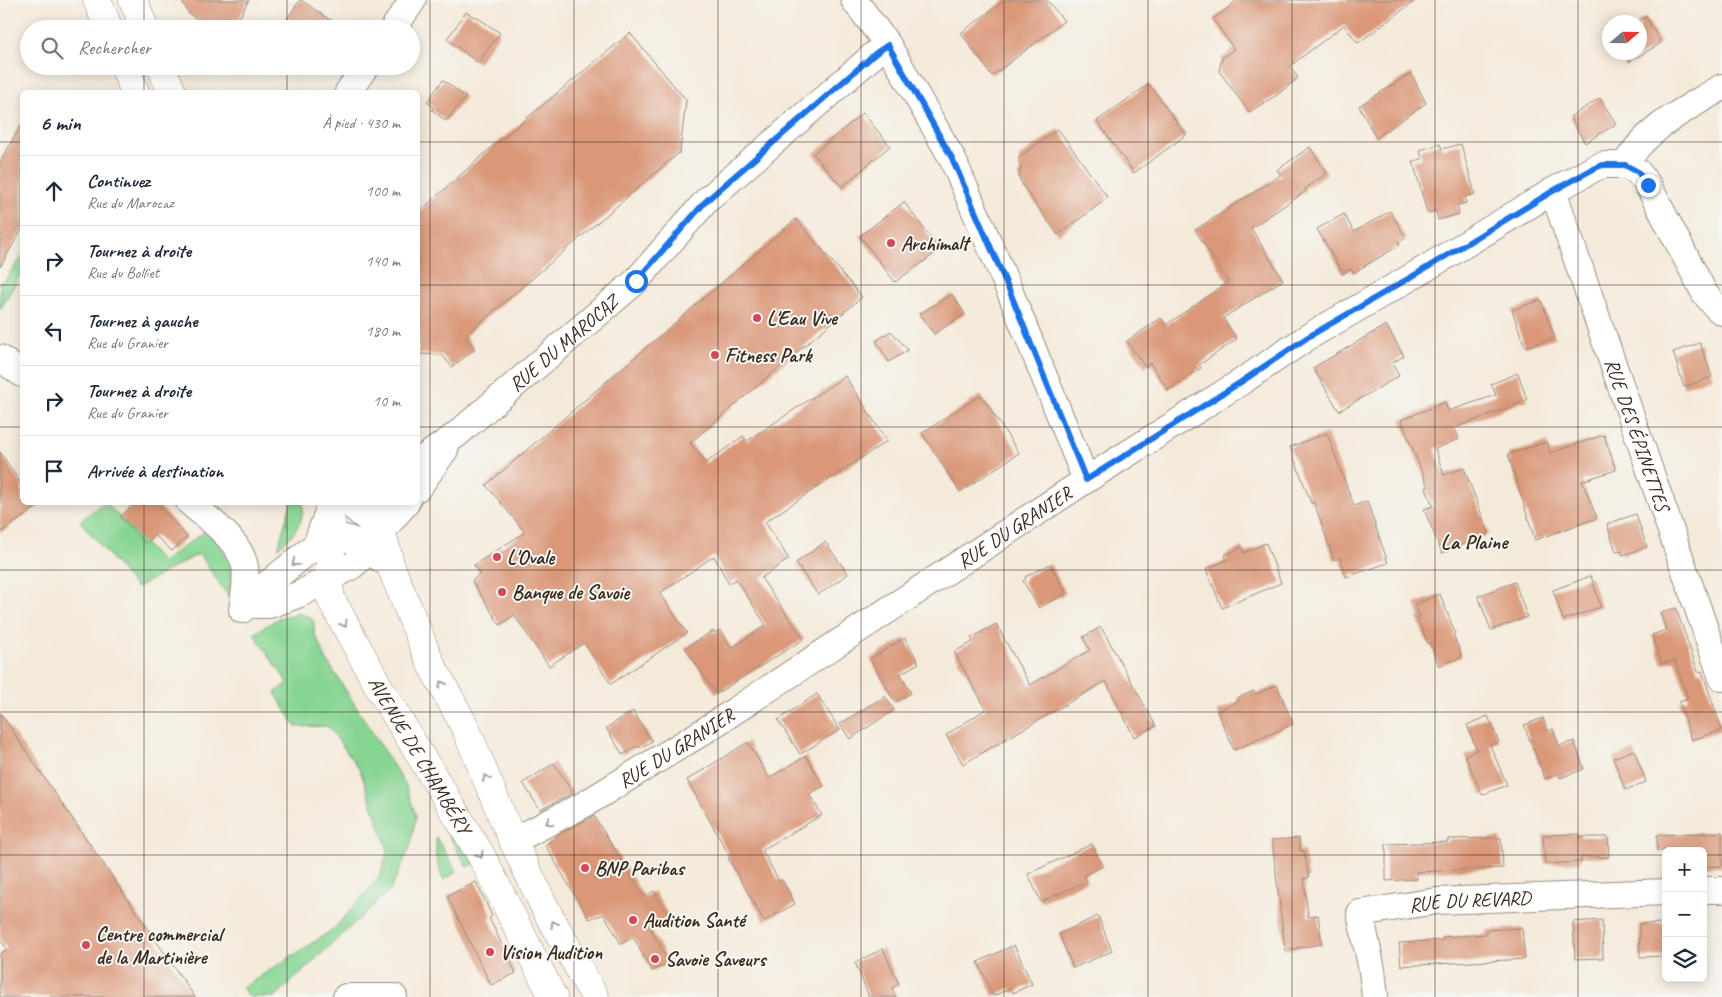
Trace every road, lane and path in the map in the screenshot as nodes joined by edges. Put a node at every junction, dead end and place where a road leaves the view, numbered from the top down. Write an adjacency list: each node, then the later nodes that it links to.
1 (97, 0): 5 (main road)
2 (133, 0): 6 (main road)
3 (413, 0): 7 (street)
4 (854, 0): 8 (street)
5 (105, 20)
6 (141, 20)
7 (399, 20)
8 (888, 45): 21 (street, RUE DU MAROCAZ); 23 (street)
9 (128, 75): 13 (main road)
10 (165, 75): 14 (main road)
11 (360, 75): 15 (street)
12 (1722, 87): 16 (street)
13 (134, 90)
14 (171, 90)
15 (349, 90)
16 (1625, 165): 17 (street, RUE DU GRANIER); 18 (street)
17 (1553, 191): 23 (street, RUE DU GRANIER); 33 (street, RUE DES ÉPINETTES)
18 (1722, 312)
19 (0, 358): 20 (street)
20 (20, 373)
21 (456, 435): 22 (street, RUE DU MAROCAZ); 24 (street, RUE DU MAROCAZ)
22 (420, 461)
23 (1086, 480): 34 (street, RUE DU GRANIER, one-way to 34)
24 (420, 485)
25 (192, 505): 32 (street)
26 (335, 505): 29 (street); 30 (main road, AVENUE DE CHAMBÉRY)
27 (374, 505): 29 (main road, AVENUE DE CHAMBÉRY)
28 (405, 505): 29 (street)
29 (376, 540): 30 (street); 31 (street); 34 (main road, AVENUE DE CHAMBÉRY, one-way to 29)
30 (325, 541): 31 (main road, AVENUE DE CHAMBÉRY); 31 (street, one-way to 31)
31 (328, 579): 40 (main road, AVENUE DE CHAMBÉRY, one-way to 40)
32 (242, 610)
33 (1722, 678)
34 (513, 841): 41 (main road, AVENUE DE CHAMBÉRY, one-way to 34)
35 (1707, 890): 36 (street)
36 (1722, 890)
37 (1662, 892): 42 (street, RUE DU REVARD)
38 (346, 997): 39 (street)
39 (394, 997)
40 (553, 997)
41 (594, 997)
42 (1375, 997)

